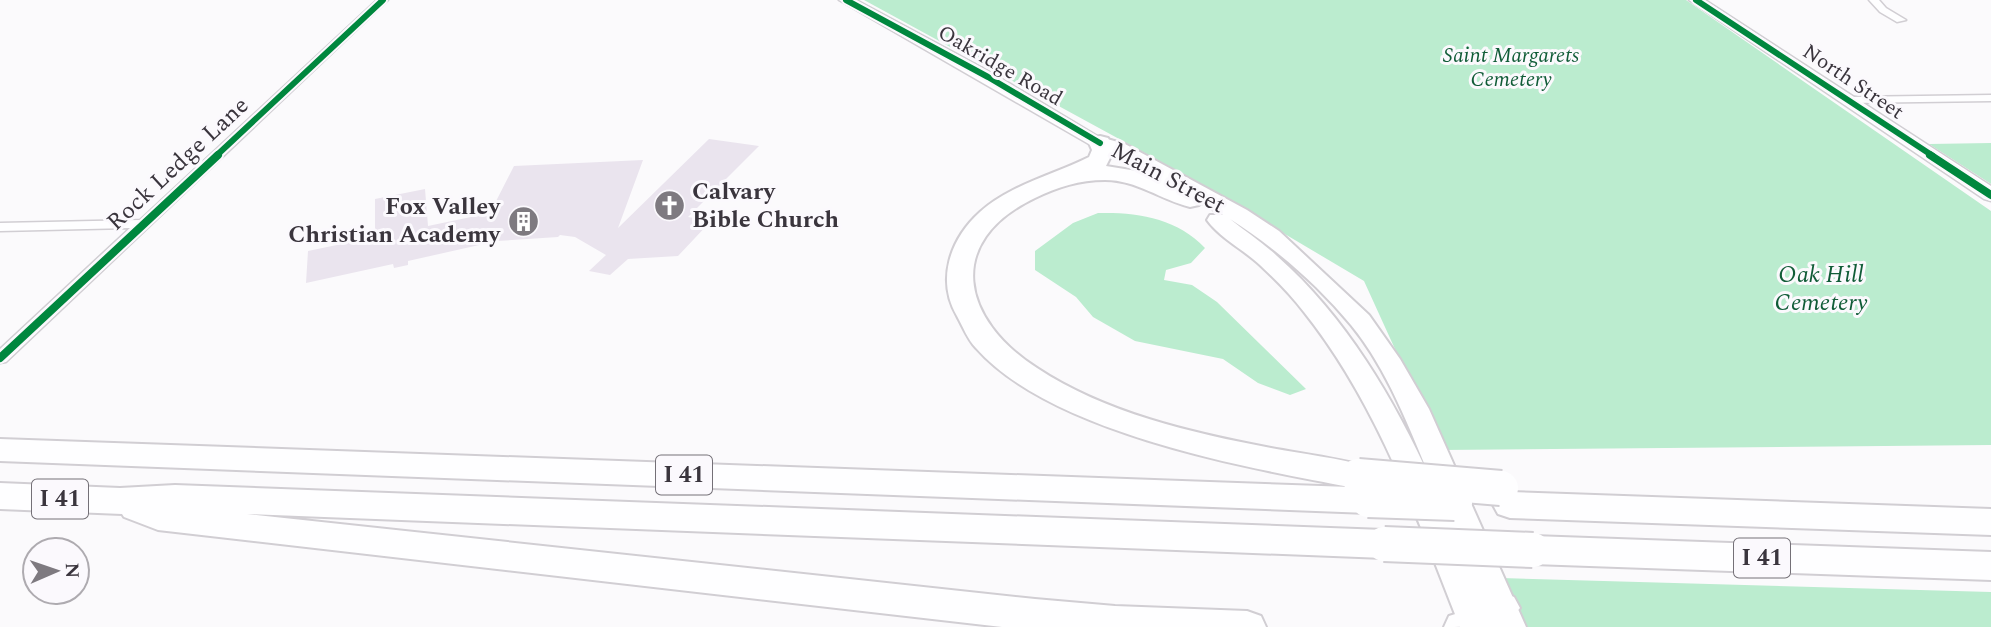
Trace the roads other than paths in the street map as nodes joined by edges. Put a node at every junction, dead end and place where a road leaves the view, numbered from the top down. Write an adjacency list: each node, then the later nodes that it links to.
1 (383, 0): 12 (street, Rock Ledge Lane)
2 (846, 0): 8 (street, Oakridge Road)
3 (1696, 0): 7 (street, North Street)
4 (1874, 0): 5 (street)
5 (1901, 20)
6 (1991, 98): 7 (street)
7 (1849, 100): 9 (street, North Street)
8 (1100, 143): 10 (highway); 11 (main road, Main Street); 21 (main road, Main Street)
9 (1991, 195)
10 (1017, 198): 11 (highway); 16 (highway)
11 (1189, 200): 21 (main road, Main Street)
12 (141, 224): 13 (street); 14 (street, Rock Ledge Lane)
13 (0, 227)
14 (0, 358)
15 (0, 450): 16 (highway, I 41)
16 (1363, 488): 19 (highway, I 41, bridge)
17 (0, 496): 18 (highway, I 41)
18 (120, 501): 20 (highway, I 41, bridge); 22 (highway)
19 (1991, 522)
20 (1991, 566)
21 (1485, 623)
22 (1123, 624): 23 (highway)
23 (1247, 627)

